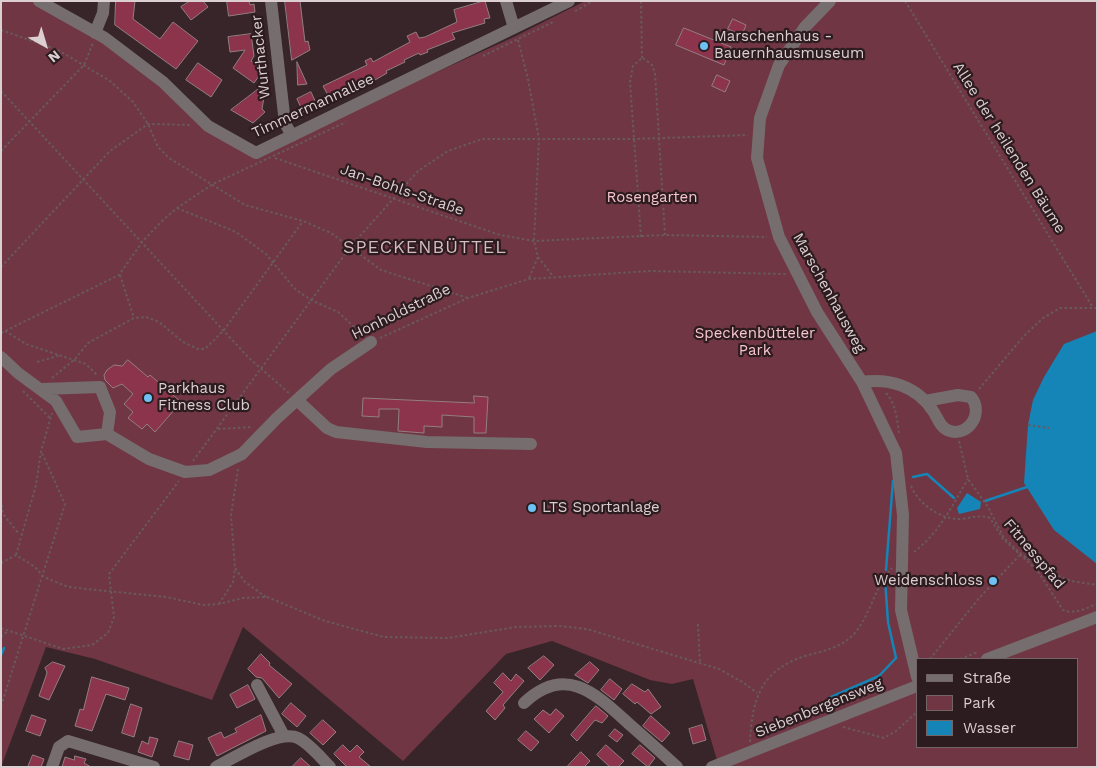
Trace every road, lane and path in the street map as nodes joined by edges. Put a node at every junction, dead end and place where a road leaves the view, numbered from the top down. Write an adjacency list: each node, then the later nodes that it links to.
1 (39, 1): 11 (street, Timmermannallee)
2 (104, 1): 11 (street)
3 (271, 1): 19 (street, Wurthacker)
4 (506, 1): 9 (street)
5 (569, 1): 9 (street, Timmermannallee)
6 (641, 1): 12 (path)
7 (830, 1): 18 (street, Marschenhausweg)
8 (905, 1): 45 (path, Allee der heilenden Bäume)
9 (514, 28): 19 (street, Timmermannallee); 21 (path)
10 (1, 30): 13 (path)
11 (95, 33): 13 (path); 17 (street, Timmermannallee)
12 (642, 58): 20 (path); 22 (path)
13 (84, 65): 15 (path); 16 (path)
14 (1, 91): 15 (path)
15 (29, 120): 23 (path); 25 (path)
16 (148, 124): 17 (path); 25 (path); 26 (path)
17 (208, 126): 24 (street, Timmermannallee)
18 (758, 135): 20 (path); 32 (street, Marschenhausweg)
19 (292, 136): 24 (street, Timmermannallee)
20 (660, 137): 22 (path); 30 (path)
21 (539, 139): 22 (path); 27 (path); 34 (path)
22 (634, 139): 31 (path)
23 (1, 151)
24 (272, 152): 26 (path); 27 (path, Jan-Bohls-Straße)
25 (84, 179): 33 (path); 38 (path)
26 (213, 184): 28 (path); 29 (path)
27 (392, 199): 34 (path, Jan-Bohls-Straße); 35 (path)
28 (177, 208): 33 (path); 37 (path)
29 (303, 221): 35 (path); 37 (path)
30 (665, 235): 31 (path, Jan-Bohls-Straße); 32 (path, Jan-Bohls-Straße)
31 (641, 237): 34 (path, Jan-Bohls-Straße)
32 (779, 237): 40 (street, Marschenhausweg)
33 (143, 241): 39 (path); 48 (path)
34 (534, 241): 36 (path)
35 (350, 246): 43 (path); 44 (path)
36 (538, 257): 41 (path); 42 (path)
37 (273, 264): 44 (path); 48 (path)
38 (1, 267)
39 (119, 275): 47 (path); 49 (path)
40 (798, 275): 41 (path, Honholdstraße); 57 (street, Marschenhausweg)
41 (553, 276): 42 (path, Honholdstraße)
42 (529, 279): 43 (path, Honholdstraße)
43 (468, 298): 51 (path, Honholdstraße)
44 (311, 300): 51 (path); 56 (path)
45 (1092, 306): 46 (path); 61 (path)
46 (1097, 308)
47 (134, 318): 48 (path); 54 (path)
48 (224, 330): 56 (path)
49 (5, 331): 50 (path); 53 (path)
50 (1, 333)
51 (370, 342): 62 (street, Honholdstraße)
52 (1, 356): 58 (street)
53 (61, 356): 54 (path); 55 (path)
54 (75, 359): 58 (path); 59 (path)
55 (37, 362)
56 (261, 370): 62 (path); 69 (path)
57 (867, 381): 64 (street); 72 (path); 84 (street, Marschenhausweg)
58 (47, 385): 59 (street); 63 (street)
59 (100, 387): 71 (street)
60 (22, 390): 65 (path)
61 (971, 397): 64 (street); 70 (street)
62 (297, 400): 73 (street); 75 (street, Honholdstraße)
63 (56, 401): 65 (path); 71 (street)
64 (925, 401): 70 (street)
65 (50, 418): 74 (path)
66 (256, 426): 69 (path)
67 (1028, 426): 68 (path)
68 (1049, 428)
69 (218, 429): 76 (path)
70 (957, 433): 77 (path)
71 (108, 434): 76 (street)
72 (900, 440)
73 (531, 444)
74 (41, 451): 81 (path); 87 (path)
75 (242, 454): 76 (street, Honholdstraße); 86 (path)
76 (185, 472): 89 (path)
77 (968, 479): 80 (path); 82 (path)
78 (909, 480): 80 (path)
79 (1, 500): 81 (path)
80 (945, 518): 82 (path, Fitnesspfad); 84 (path)
81 (20, 535): 83 (path)
82 (1020, 555): 88 (path); 92 (path, Fitnesspfad); 99 (path)
83 (16, 556): 85 (path); 87 (path)
84 (901, 560): 102 (street, Marschenhausweg); 105 (path)
85 (1, 563)
86 (235, 568): 90 (path); 91 (path)
87 (44, 577): 89 (path); 97 (path)
88 (1095, 586)
89 (109, 590): 91 (path); 97 (path)
90 (267, 597): 91 (path); 101 (path)
91 (219, 604)
92 (1097, 604)
93 (1097, 617): 100 (street)
94 (698, 624): 101 (path)
95 (1, 628): 96 (path)
96 (8, 631): 97 (path); 98 (path)
97 (25, 636): 107 (path)
98 (1, 637)
99 (931, 658)
100 (990, 658)
101 (700, 662): 105 (path)
102 (916, 673)
103 (257, 685): 110 (street)
104 (916, 686): 109 (street, Siebenbergensweg)
105 (757, 694): 111 (path)
106 (524, 703): 117 (street)
107 (1, 706)
108 (916, 713): 109 (path)
109 (834, 719): 111 (street, Siebenbergensweg)
110 (284, 736): 115 (street); 116 (street)
111 (748, 754): 112 (street, Siebenbergensweg)
112 (736, 763): 118 (street, Siebenbergensweg)
113 (52, 767): 114 (street)
114 (154, 767)
115 (216, 767)
116 (330, 767)
117 (677, 767)
118 (712, 767)

